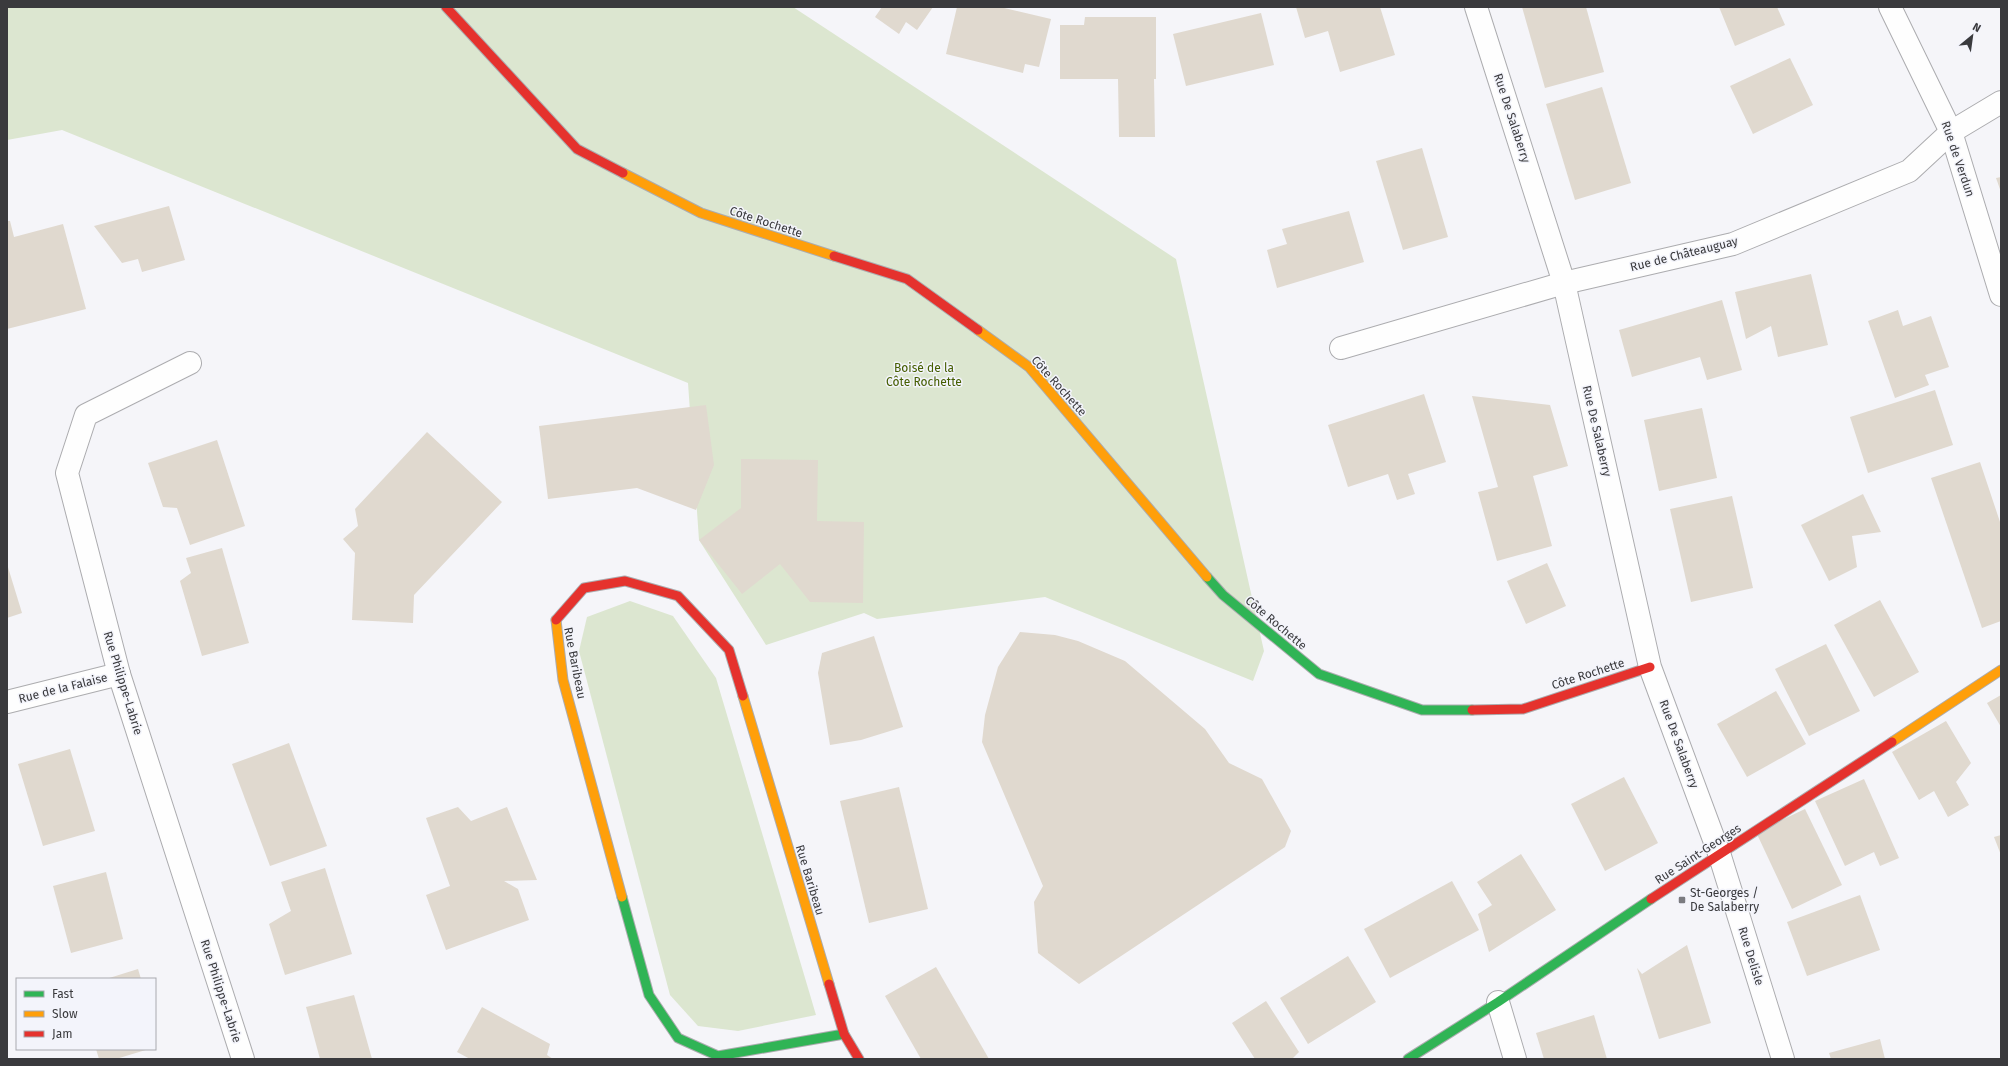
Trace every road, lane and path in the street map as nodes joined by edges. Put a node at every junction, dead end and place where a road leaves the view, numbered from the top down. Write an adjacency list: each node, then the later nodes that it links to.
1 (446, 7): 10 (street, Côte Rochette)
2 (1476, 7): 6 (street, Rue De Salaberry)
3 (1890, 7): 5 (street, Rue de Verdun)
4 (2001, 102): 5 (street, Rue de Châteauguay)
5 (1951, 132): 6 (street, Rue de Châteauguay); 7 (street, Rue de Verdun)
6 (1564, 283): 8 (street, Rue de Châteauguay); 10 (street, Rue De Salaberry)
7 (2001, 295)
8 (1341, 348)
9 (190, 363): 12 (street, Rue Philippe-Labrie)
10 (1650, 667): 14 (street, Rue De Salaberry)
11 (2001, 670): 14 (street, Rue Saint-Georges)
12 (119, 674): 13 (street, Rue de la Falaise); 17 (street, Rue Philippe-Labrie)
13 (7, 702)
14 (1719, 853): 15 (street, Rue Saint-Georges); 21 (street, Rue Delisle)
15 (1498, 1002): 19 (street, Rue Saint-Georges); 20 (street)
16 (844, 1034): 16 (street, Rue Baribeau); 18 (street, Rue Baribeau)
17 (243, 1059)
18 (859, 1059)
19 (1408, 1059)
20 (1515, 1059)
21 (1783, 1059)

